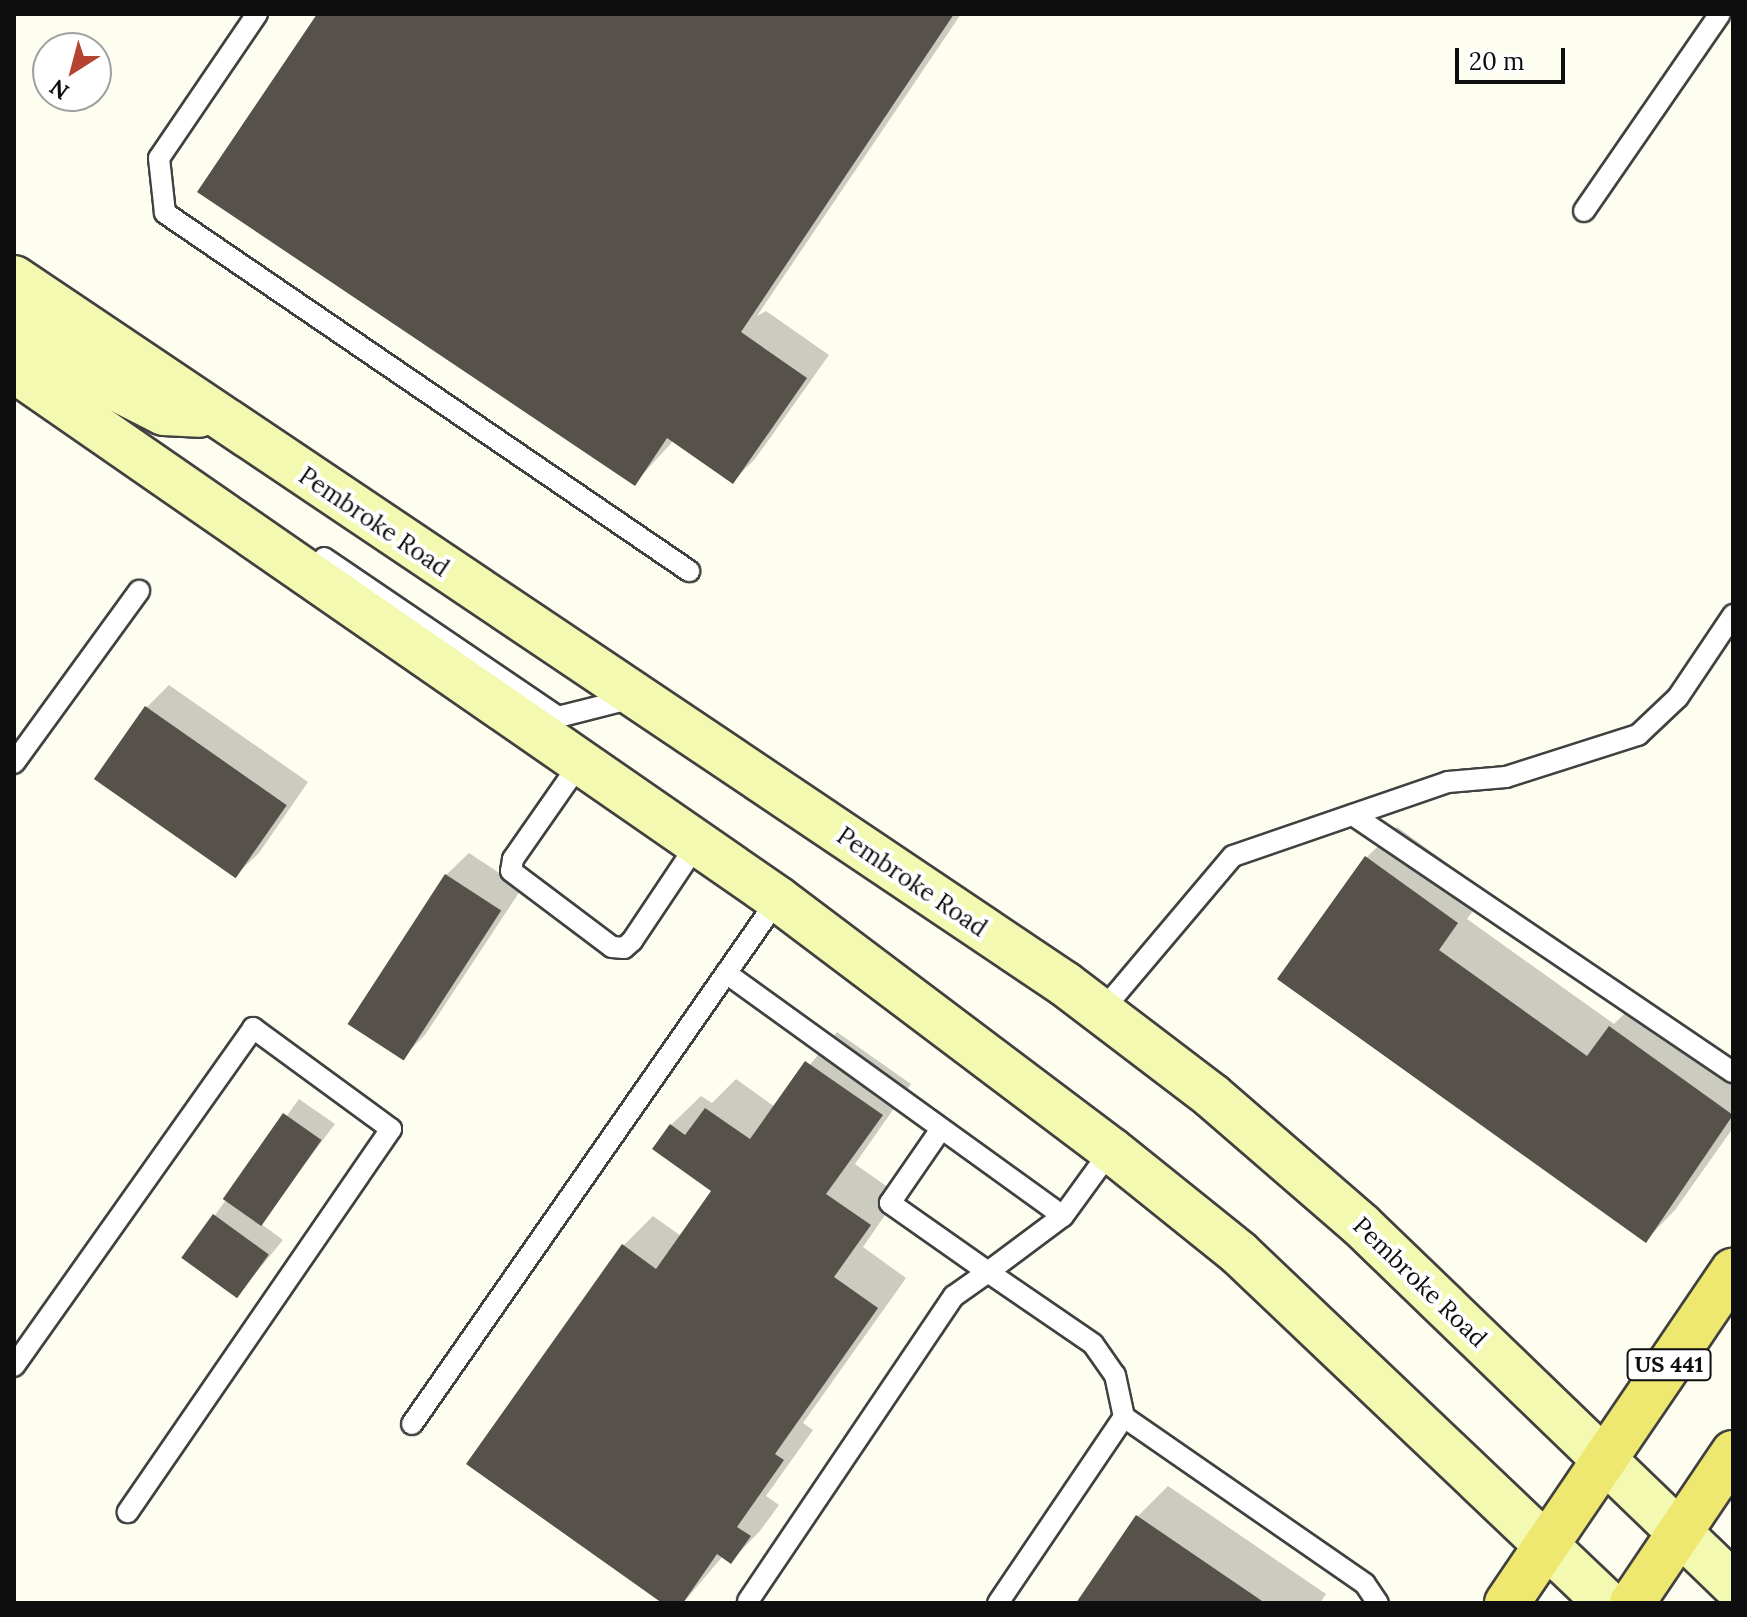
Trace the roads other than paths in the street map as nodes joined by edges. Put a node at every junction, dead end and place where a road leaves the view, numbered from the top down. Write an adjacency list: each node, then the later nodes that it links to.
1 (257, 14): 9 (lane)
2 (1720, 14): 3 (lane)
3 (1584, 211)
4 (14, 278): 7 (main road, Pembroke Road)
5 (14, 324): 7 (main road)
6 (14, 370): 8 (main road)
7 (218, 416): 12 (main road, Pembroke Road)
8 (204, 502): 12 (lane); 14 (main road)
9 (689, 571)
10 (139, 591): 13 (lane)
11 (1733, 615): 15 (lane)
12 (634, 698): 19 (main road, Pembroke Road)
13 (14, 763)
14 (580, 763): 16 (main road); 16 (lane)
15 (1353, 815): 19 (lane); 20 (lane)
16 (697, 844): 17 (main road)
17 (778, 899): 18 (lane); 22 (main road)
18 (726, 973): 21 (lane); 28 (lane)
19 (1101, 1012): 30 (main road, Pembroke Road)
20 (1733, 1072)
21 (941, 1129): 23 (lane); 25 (lane)
22 (1111, 1150): 23 (lane); 33 (main road)
23 (1063, 1216): 25 (lane)
24 (1733, 1270): 30 (main road, US 441)
25 (988, 1272): 27 (lane); 35 (lane)
26 (14, 1366): 31 (lane)
27 (1124, 1417): 36 (lane); 37 (lane)
28 (412, 1424)
29 (1733, 1453): 32 (main road)
30 (1606, 1462): 32 (main road, Pembroke Road); 33 (main road, US 441)
31 (128, 1512)
32 (1679, 1531): 34 (main road, Pembroke Road); 40 (main road)
33 (1547, 1545): 38 (main road, US 441); 39 (main road)
34 (1733, 1584)
35 (748, 1601)
36 (998, 1603)
37 (1378, 1603)
38 (1507, 1603)
39 (1607, 1603)
40 (1632, 1603)

